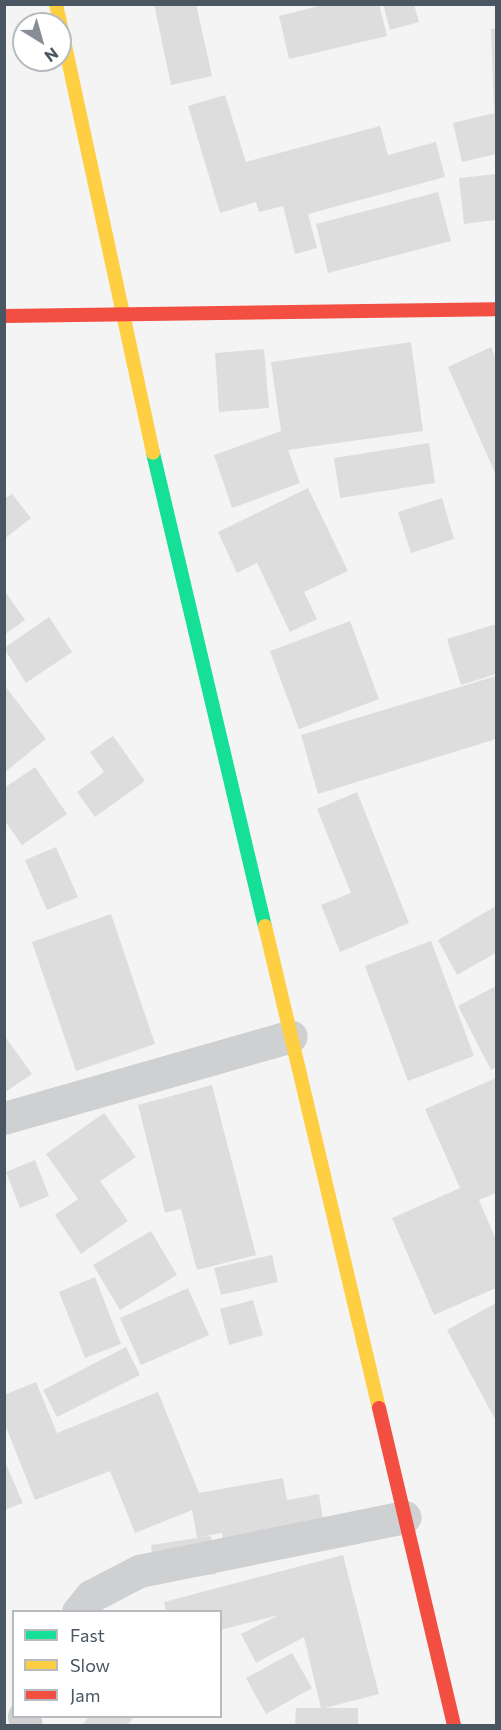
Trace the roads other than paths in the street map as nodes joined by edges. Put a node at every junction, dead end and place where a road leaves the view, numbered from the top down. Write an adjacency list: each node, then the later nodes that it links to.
1 (56, 4): 3 (main road)
2 (496, 309): 3 (main road)
3 (120, 312): 4 (main road); 5 (main road)
4 (4, 316)
5 (291, 1036): 6 (street); 7 (main road)
6 (4, 1118)
7 (405, 1517): 8 (street); 9 (main road)
8 (79, 1610)
9 (454, 1725)

